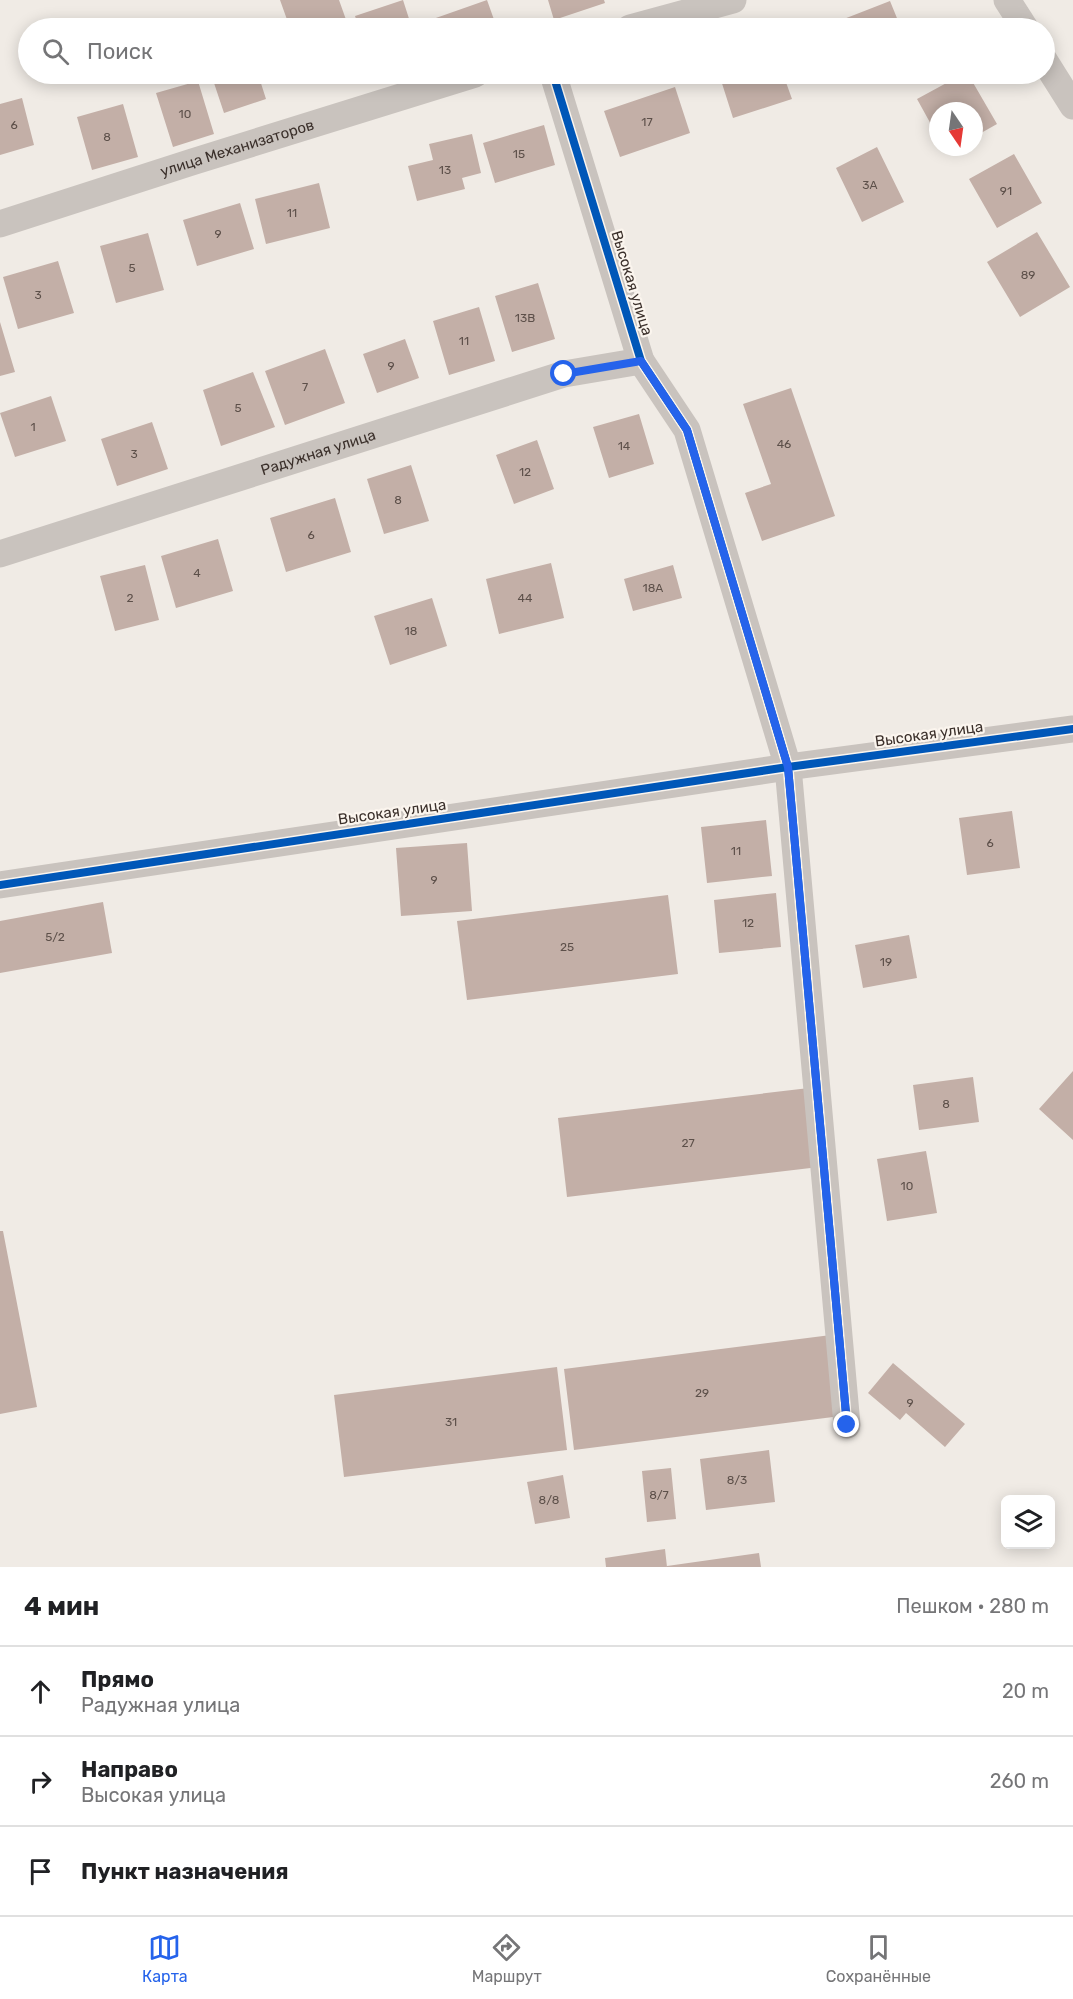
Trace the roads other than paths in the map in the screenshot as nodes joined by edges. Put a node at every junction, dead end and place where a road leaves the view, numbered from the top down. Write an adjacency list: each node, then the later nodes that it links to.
1 (733, 0): 3 (street)
2 (1007, 0): 4 (street)
3 (667, 18)
4 (1019, 18)
5 (1055, 77): 8 (street)
6 (443, 84): 9 (street, улица Механизаторов)
7 (556, 84): 10 (street, Высокая улица)
8 (1073, 106)
9 (0, 224)
10 (641, 361): 11 (street, Радужная улица); 13 (street, Высокая улица)
11 (0, 554)
12 (1073, 729): 13 (street, Высокая улица)
13 (788, 767): 14 (street, Высокая улица); 15 (street, Высокая улица)
14 (0, 885)
15 (847, 1425)

